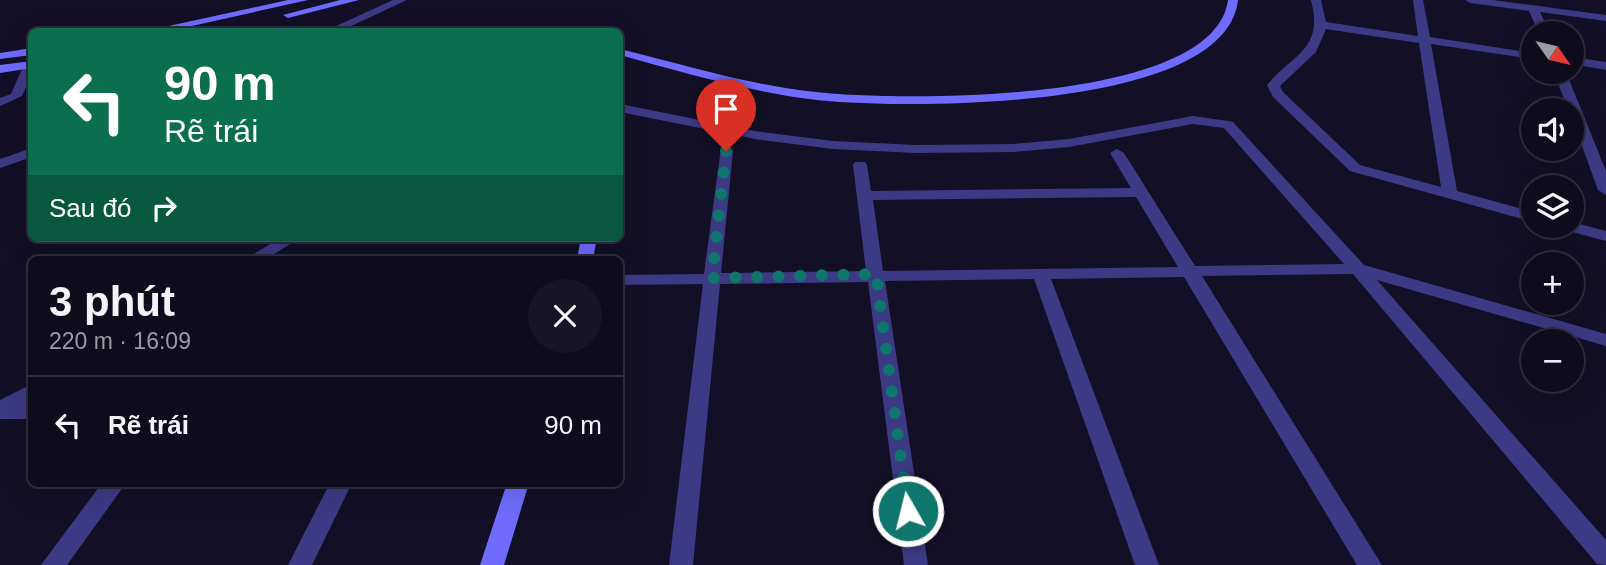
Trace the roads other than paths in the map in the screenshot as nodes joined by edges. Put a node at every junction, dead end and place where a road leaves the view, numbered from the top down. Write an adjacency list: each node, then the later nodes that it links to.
1 (303, 0): 12 (street)
2 (354, 0): 13 (street)
3 (402, 0): 14 (street)
4 (1233, 0): 16 (street)
5 (1316, 0): 11 (street)
6 (1418, 0): 15 (street)
7 (1470, 0): 8 (street)
8 (1533, 9): 9 (street); 10 (street)
9 (1606, 18)
10 (1538, 21)
11 (1323, 25): 15 (street); 37 (street)
12 (166, 28)
13 (227, 28)
14 (337, 28)
15 (1425, 39): 18 (street); 37 (street)
16 (623, 48)
17 (28, 52): 19 (street)
18 (1521, 53)
19 (0, 56)
20 (1584, 63): 22 (street)
21 (28, 64): 23 (street)
22 (1606, 66)
23 (0, 69)
24 (28, 69): 27 (street)
25 (1565, 84): 35 (street)
26 (28, 94): 27 (street)
27 (16, 96): 28 (street)
28 (0, 101)
29 (623, 109): 44 (street)
30 (726, 151): 48 (street)
31 (1117, 153): 36 (street)
32 (28, 154): 33 (street)
33 (0, 164)
34 (860, 165): 38 (street)
35 (1606, 190)
36 (1141, 192): 38 (street); 47 (street)
37 (1450, 195): 39 (street)
38 (865, 196): 46 (street)
39 (1521, 214)
40 (1584, 230): 41 (street)
41 (1606, 236)
42 (285, 242): 43 (street)
43 (259, 256)
44 (1358, 269): 47 (street); 50 (street); 58 (street)
45 (1040, 272): 46 (street); 47 (street); 64 (street)
46 (876, 274): 48 (street); 63 (street)
47 (1191, 274): 65 (street)
48 (712, 278): 49 (street); 62 (street)
49 (623, 279)
50 (1598, 338): 51 (street)
51 (1606, 350)
52 (28, 394): 53 (street)
53 (0, 411): 54 (street)
54 (28, 412)
55 (112, 487): 59 (street)
56 (339, 487): 60 (street)
57 (517, 487): 61 (street)
58 (1606, 557)
59 (53, 565)
60 (300, 565)
61 (492, 565)
62 (681, 565)
63 (916, 565)
64 (1147, 565)
65 (1370, 565)

